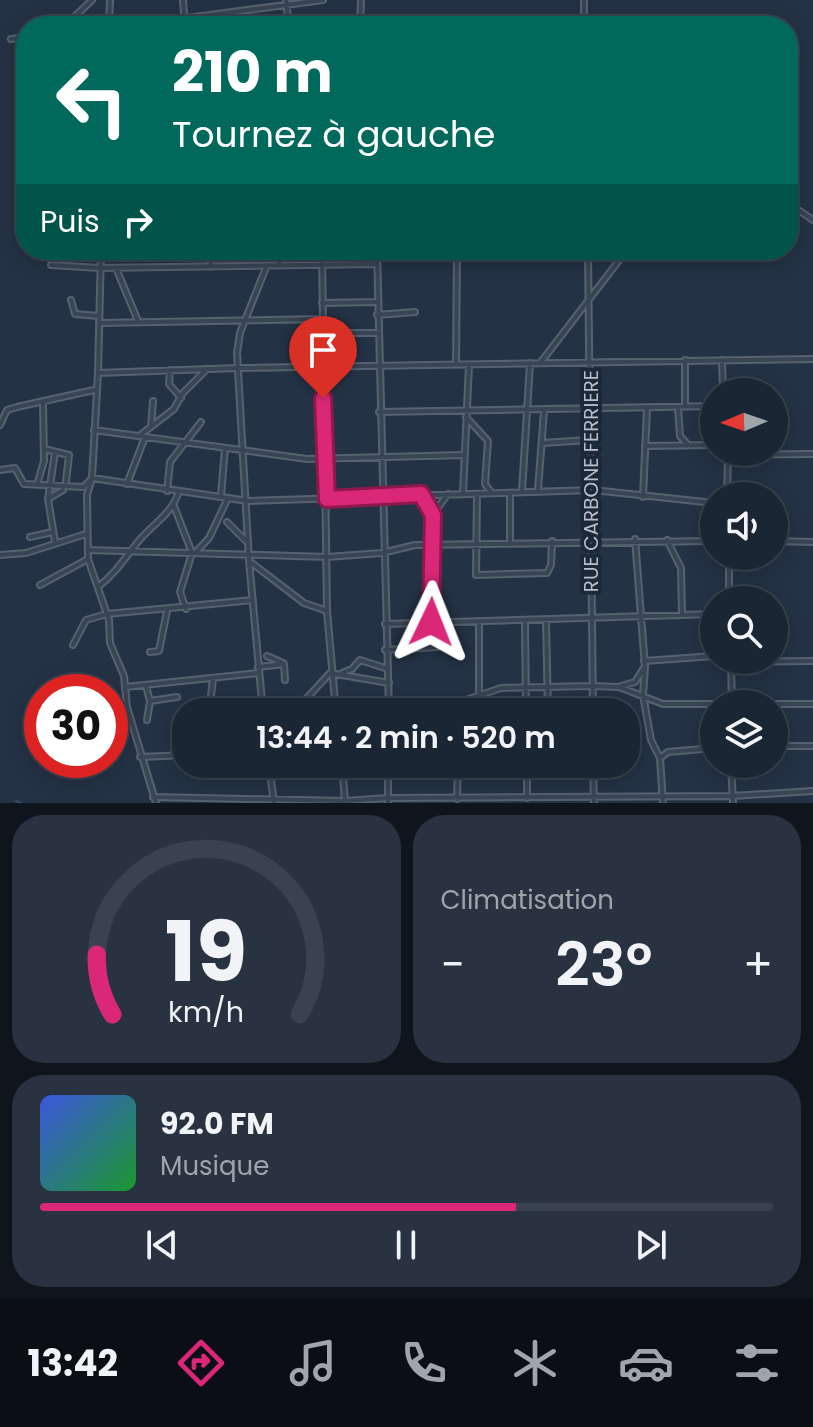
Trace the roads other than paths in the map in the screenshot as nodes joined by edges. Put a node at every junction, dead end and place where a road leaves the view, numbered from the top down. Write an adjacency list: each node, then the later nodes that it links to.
1 (92, 0): 4 (street)
2 (323, 0): 3 (street)
3 (286, 2): 5 (street)
4 (75, 16)
5 (197, 16)
6 (16, 38): 7 (street)
7 (11, 39)
8 (100, 260): 22 (street)
9 (211, 260): 21 (street)
10 (280, 260): 19 (street)
11 (322, 260): 20 (street)
12 (377, 260): 16 (street)
13 (457, 260): 43 (street)
14 (588, 260): 24 (street, RUE CARBONE FERRIERE)
15 (620, 260): 24 (street)
16 (377, 264): 20 (street); 26 (street)
17 (51, 265): 22 (street)
18 (267, 265): 19 (street); 21 (street); 31 (street)
19 (277, 265): 20 (street)
20 (322, 265): 27 (street)
21 (211, 267): 23 (street)
22 (99, 268): 23 (street); 30 (street)
23 (116, 268): 33 (street)
24 (589, 296): 40 (street, RUE CARBONE FERRIERE); 41 (street)
25 (71, 300): 30 (street)
26 (377, 302): 27 (street); 29 (street)
27 (322, 303): 32 (street)
28 (415, 312): 29 (street)
29 (377, 315): 36 (street)
30 (99, 316): 34 (street)
31 (245, 319): 32 (street); 33 (street); 47 (street)
32 (322, 319): 35 (street)
33 (138, 322): 34 (street)
34 (99, 323): 50 (street)
35 (322, 333): 36 (street); 46 (street)
36 (377, 333): 45 (street)
37 (813, 359): 39 (street)
38 (685, 360): 39 (street); 40 (street); 58 (street)
39 (722, 360): 51 (street)
40 (591, 361): 41 (street); 60 (street, RUE CARBONE FERRIERE)
41 (541, 362): 42 (street)
42 (530, 363): 44 (street); 61 (street)
43 (456, 365): 44 (street); 45 (street)
44 (469, 365): 64 (street)
45 (377, 366): 46 (street); 63 (street)
46 (322, 367): 47 (street); 86 (street)
47 (238, 368): 48 (street); 81 (street)
48 (207, 369): 49 (street); 53 (street)
49 (170, 370): 50 (street); 53 (street)
50 (98, 373): 52 (street)
51 (723, 378)
52 (94, 390): 55 (street); 68 (street)
53 (181, 398): 67 (street)
54 (153, 401): 67 (street)
55 (43, 402): 66 (street); 79 (street)
56 (700, 406): 58 (street)
57 (678, 407): 58 (street); 59 (street); 69 (street)
58 (685, 407)
59 (647, 409): 60 (street); 77 (street)
60 (590, 410): 62 (street); 71 (street, RUE CARBONE FERRIERE)
61 (527, 411): 62 (street); 64 (street); 97 (street)
62 (544, 411): 73 (street)
63 (379, 412): 64 (street); 84 (street)
64 (466, 414): 85 (street); 98 (street)
65 (201, 422): 72 (street)
66 (0, 425)
67 (151, 427): 70 (street)
68 (94, 430): 70 (street); 88 (street)
69 (680, 436): 74 (street); 75 (street)
70 (142, 437): 72 (street); 89 (street)
71 (589, 440): 73 (street); 94 (street, RUE CARBONE FERRIERE)
72 (185, 443): 78 (street); 95 (street)
73 (543, 443): 93 (street)
74 (670, 445): 75 (street); 77 (street)
75 (688, 445): 76 (street)
76 (700, 445)
77 (645, 446): 105 (street)
78 (225, 448): 81 (street); 104 (street)
79 (44, 449): 80 (street); 90 (street)
80 (55, 452): 91 (street); 92 (street)
81 (244, 453): 86 (street); 109 (street)
82 (788, 454): 83 (street)
83 (813, 454)
84 (381, 455): 85 (street); 86 (street); 106 (street)
85 (464, 455): 100 (street)
86 (324, 459): 108 (street)
87 (0, 470): 90 (street)
88 (92, 478): 89 (street); 92 (street); 115 (street)
89 (127, 484): 95 (street)
90 (37, 485): 91 (street)
91 (49, 486): 92 (street); 107 (street)
92 (65, 486): 107 (street)
93 (538, 490): 94 (street); 97 (street)
94 (593, 490): 105 (street); 118 (street, RUE CARBONE FERRIERE)
95 (167, 491): 99 (street)
96 (510, 491): 97 (street); 98 (street); 124 (street)
97 (522, 491)
98 (491, 492): 101 (street)
99 (179, 493): 104 (street); 111 (street)
100 (463, 493): 101 (street); 103 (street)
101 (478, 493): 128 (street)
102 (421, 494): 103 (street); 106 (street); 112 (street)
103 (448, 494): 112 (street)
104 (224, 497): 109 (street); 131 (street)
105 (643, 497): 110 (street)
106 (385, 498): 108 (street); 132 (street)
107 (48, 499): 114 (street)
108 (327, 499): 109 (street); 135 (street)
109 (248, 501): 126 (street)
110 (700, 502)
111 (174, 506): 130 (street); 131 (street)
112 (433, 515): 127 (street)
113 (227, 522): 126 (street)
114 (53, 532): 116 (street); 123 (street)
115 (86, 534): 123 (street); 129 (street)
116 (30, 537)
117 (635, 539): 118 (street); 119 (street); 147 (street)
118 (592, 540): 120 (street); 148 (street, RUE CARBONE FERRIERE)
119 (667, 540): 121 (street); 146 (street)
120 (552, 541): 124 (street); 128 (street)
121 (700, 541)
122 (788, 541): 125 (street)
123 (55, 542): 134 (street)
124 (510, 542): 128 (street)
125 (813, 542)
126 (248, 544): 133 (street)
127 (433, 544): 128 (street); 132 (street); 152 (street)
128 (477, 544)
129 (88, 550): 130 (street); 136 (street)
130 (130, 551): 131 (street); 139 (street)
131 (194, 553): 133 (street); 141 (street)
132 (382, 553): 135 (street); 153 (street)
133 (250, 554): 135 (street); 137 (street)
134 (0, 555)
135 (327, 557): 143 (street)
136 (88, 559): 138 (street); 139 (street)
137 (249, 561): 140 (street); 143 (street)
138 (40, 585)
139 (98, 587): 144 (street)
140 (253, 600): 141 (street); 164 (street)
141 (186, 609): 142 (street)
142 (167, 611): 144 (street); 157 (street)
143 (327, 611): 167 (street)
144 (107, 614): 154 (street); 169 (street)
145 (700, 614): 146 (street)
146 (682, 615): 147 (street)
147 (639, 617): 148 (street); 163 (street)
148 (592, 618): 150 (street); 174 (street, RUE CARBONE FERRIERE)
149 (525, 620): 150 (street); 151 (street); 178 (street)
150 (546, 620): 176 (street)
151 (479, 621): 152 (street); 179 (street)
152 (431, 622): 153 (street)
153 (385, 624): 156 (street)
154 (73, 645)
155 (437, 647): 156 (street)
156 (385, 650): 165 (street)
157 (150, 652)
158 (267, 656): 162 (street)
159 (700, 658): 163 (street)
160 (788, 661): 161 (street)
161 (813, 661)
162 (284, 664): 164 (street); 171 (street)
163 (644, 664): 177 (street); 180 (street)
164 (258, 667): 166 (street)
165 (388, 669): 168 (street); 172 (street)
166 (259, 673): 170 (street); 183 (street)
167 (330, 673): 168 (street); 184 (street); 185 (street)
168 (342, 673): 172 (street)
169 (121, 674)
170 (213, 679): 173 (street); 182 (street)
171 (285, 680)
172 (389, 683): 186 (street)
173 (146, 686): 175 (street); 192 (street)
174 (592, 686): 176 (street); 177 (street); 190 (street, RUE CARBONE FERRIERE)
175 (128, 687)
176 (548, 687): 178 (street); 189 (street)
177 (619, 687): 180 (street)
178 (525, 688): 179 (street); 188 (street)
179 (479, 695): 187 (street)
180 (643, 695): 193 (street); 202 (street)
181 (177, 697): 192 (street)
182 (211, 698)
183 (262, 698)
184 (308, 698)
185 (334, 698)
186 (389, 698)
187 (471, 698)
188 (525, 698)
189 (548, 698)
190 (592, 698)
191 (128, 701): 201 (street)
192 (150, 701): 196 (street)
193 (700, 704)
194 (788, 704): 195 (street)
195 (813, 704)
196 (147, 720)
197 (788, 746): 198 (street)
198 (813, 746)
199 (700, 749): 202 (street)
200 (172, 756): 201 (street)
201 (140, 757): 213 (street)
202 (660, 758): 211 (street)
203 (271, 778): 220 (street)
204 (343, 778): 221 (street)
205 (388, 778): 217 (street)
206 (458, 778): 215 (street)
207 (527, 778): 214 (street)
208 (593, 778): 218 (street)
209 (731, 778): 212 (street)
210 (813, 791): 212 (street)
211 (662, 795): 212 (street); 218 (street); 223 (street)
212 (732, 796): 224 (street)
213 (153, 797): 216 (street); 222 (street)
214 (527, 798): 215 (street); 218 (street)
215 (457, 799): 217 (street)
216 (201, 800): 219 (street)
217 (388, 800): 221 (street)
218 (594, 800)
219 (250, 801): 220 (street)
220 (274, 801): 221 (street)
221 (345, 801)
222 (156, 803)
223 (663, 803)
224 (733, 803)

